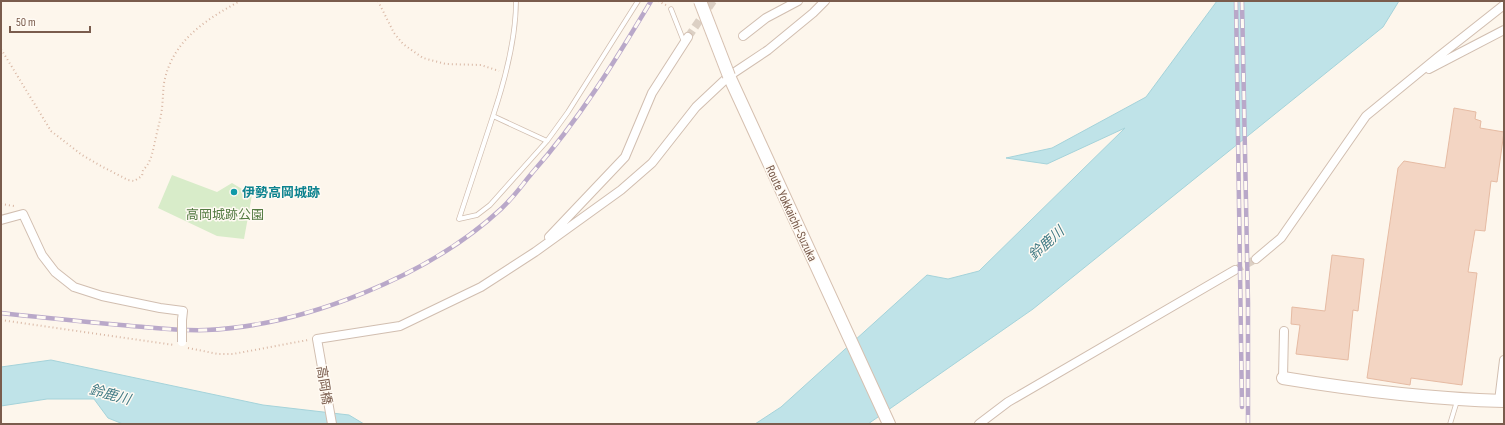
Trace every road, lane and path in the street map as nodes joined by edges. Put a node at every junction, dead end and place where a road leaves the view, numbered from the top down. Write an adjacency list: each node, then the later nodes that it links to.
1 (240, 1): 13 (path)
2 (378, 1): 14 (path)
3 (516, 1): 14 (lane)
4 (638, 1): 18 (lane)
5 (700, 1): 16 (main road, Route Yokkaichi-Suzuka, bridge)
6 (798, 1): 11 (street)
7 (825, 1): 16 (street)
8 (1504, 5): 15 (street)
9 (671, 9): 12 (lane)
10 (1504, 30): 15 (street)
11 (743, 36)
12 (686, 40): 20 (street)
13 (1, 49)
14 (504, 73): 17 (lane)
15 (1419, 74): 21 (street)
16 (729, 76): 20 (street); 32 (main road, Route Yokkaichi-Suzuka)
17 (493, 116): 18 (lane); 18 (lane)
18 (547, 141)
19 (1, 220): 26 (street, bridge)
20 (535, 252): 25 (street)
21 (1256, 258)
22 (1235, 270): 33 (street)
23 (1, 320): 26 (path)
24 (1284, 331): 28 (street)
25 (318, 343): 26 (path); 31 (street, 高岡橋)
26 (182, 344)
27 (1504, 360): 30 (street)
28 (1283, 378): 29 (main road)
29 (1458, 399): 30 (main road); 34 (lane)
30 (1501, 401)
31 (332, 424)
32 (889, 424)
33 (979, 424)
34 (1450, 424)

